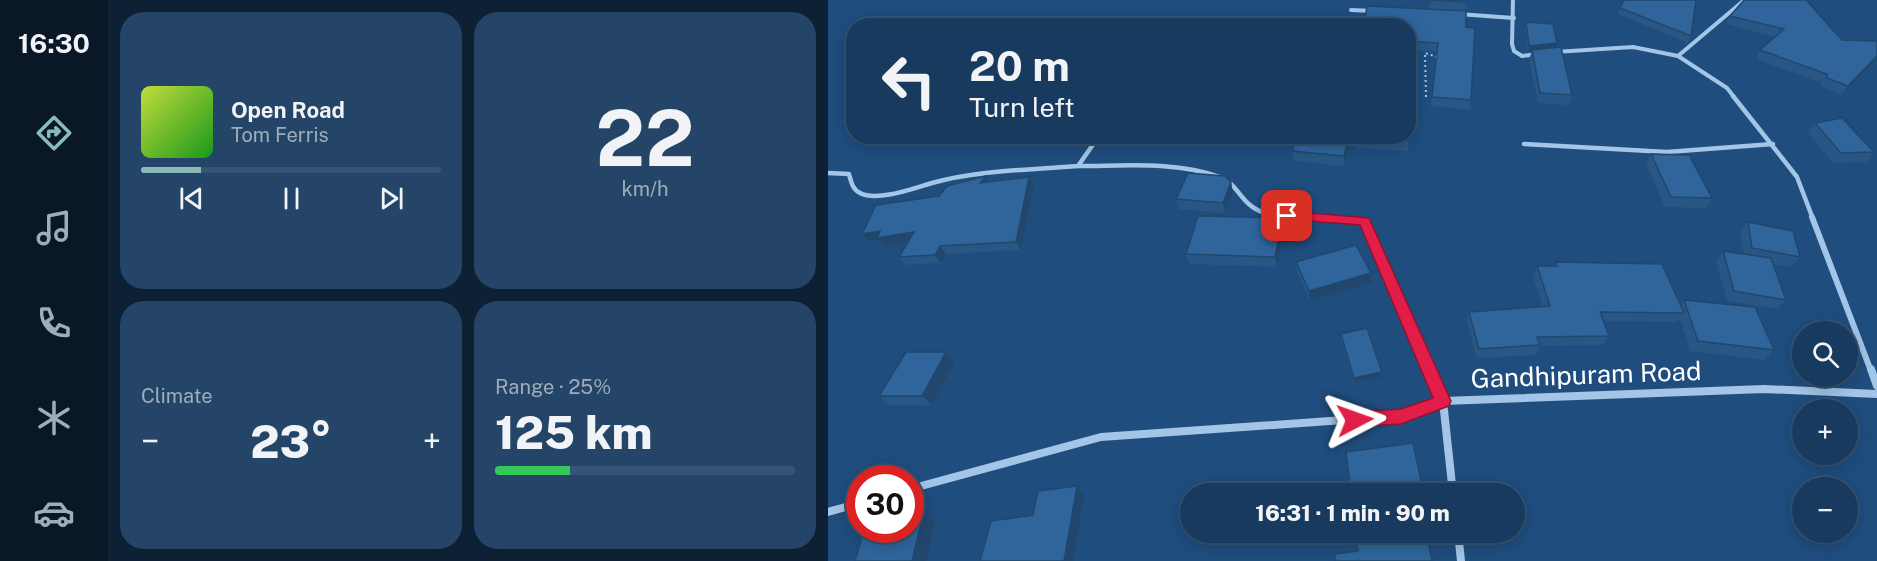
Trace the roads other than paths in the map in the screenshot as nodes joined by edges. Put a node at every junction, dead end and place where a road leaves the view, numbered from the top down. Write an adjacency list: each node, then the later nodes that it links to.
1 (1513, 0): 6 (street)
2 (1742, 2): 7 (street)
3 (1351, 10): 4 (street)
4 (1384, 12)
5 (1452, 14): 6 (street)
6 (1514, 18): 7 (street)
7 (1678, 56): 10 (street)
8 (1093, 144): 11 (street)
9 (1524, 144): 10 (street)
10 (1773, 144): 13 (street)
11 (1078, 166): 12 (street); 15 (street)
12 (828, 173)
13 (1877, 386)
14 (1877, 394): 15 (street, Gandhipuram Road)
15 (1443, 401): 16 (street); 17 (street, Gandhipuram Road)
16 (1452, 483)
17 (924, 485)
18 (846, 507): 19 (street)
19 (828, 512)
20 (1459, 543): 21 (street)
21 (1461, 561)

